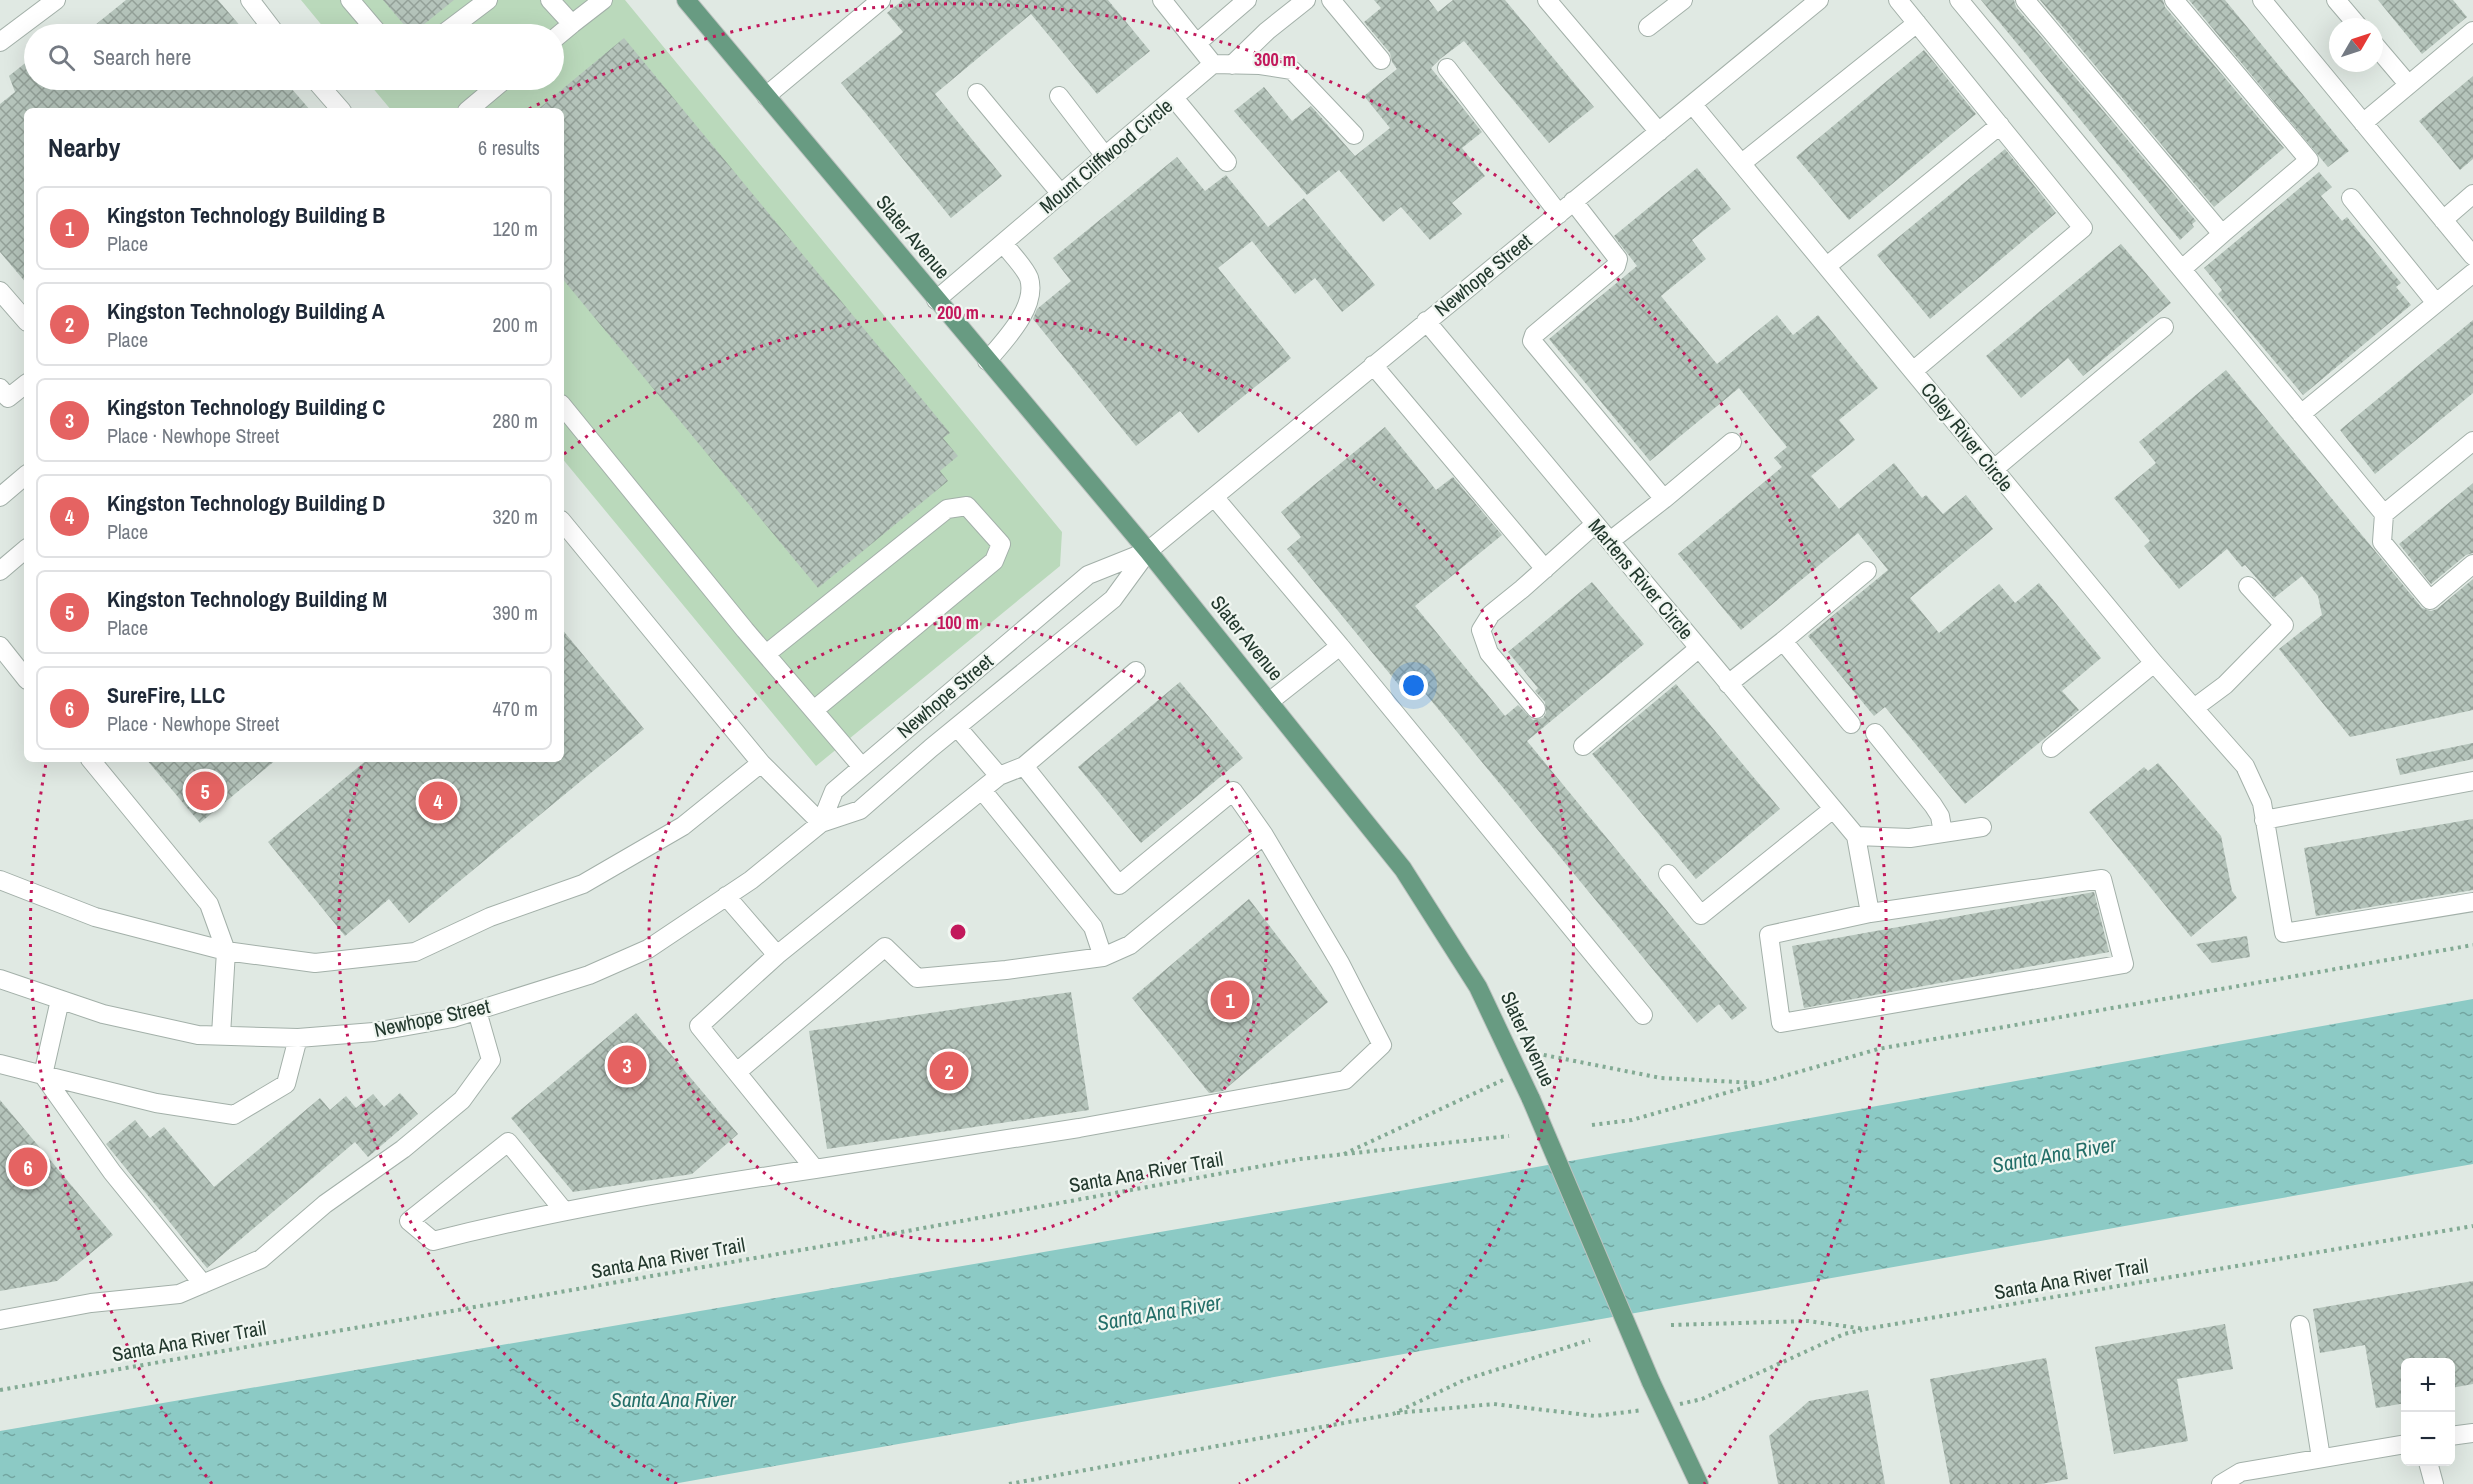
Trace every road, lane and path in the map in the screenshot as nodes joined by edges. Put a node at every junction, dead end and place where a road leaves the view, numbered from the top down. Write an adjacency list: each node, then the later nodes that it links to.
1 (56, 0): 31 (street)
2 (250, 0): 24 (street)
3 (350, 0): 25 (street)
4 (488, 0): 26 (street)
5 (550, 0): 27 (street)
6 (603, 0): 27 (street)
7 (881, 0): 42 (street)
8 (1162, 0): 32 (street)
9 (1247, 0): 32 (street)
10 (1306, 0): 36 (street)
11 (1331, 0): 34 (street)
12 (1547, 0): 50 (street)
13 (1683, 0): 28 (street)
14 (1819, 0): 45 (street, Newhope Street)
15 (1898, 0): 23 (street)
16 (1959, 0): 65 (street)
17 (2025, 0): 61 (street)
18 (2174, 0): 61 (street)
19 (2262, 0): 48 (street)
20 (2336, 0): 22 (street)
21 (690, 1): 42 (main road, Slater Avenue)
22 (2351, 18)
23 (1917, 23): 49 (street); 54 (street)
24 (268, 24)
25 (370, 24)
26 (456, 24)
27 (572, 24): 29 (street)
28 (1648, 27)
29 (564, 31)
30 (2473, 31): 38 (street)
31 (0, 42)
32 (1197, 43): 35 (street)
33 (2383, 55): 38 (street)
34 (1381, 60)
35 (1213, 64): 36 (street); 44 (street, Mount Cliffwood Circle)
36 (1232, 65): 51 (street)
37 (1448, 68): 59 (street)
38 (2408, 84): 48 (street)
39 (324, 90): 46 (street)
40 (492, 90): 47 (street)
41 (977, 93): 55 (street)
42 (766, 96): 68 (main road, Slater Avenue)
43 (1059, 96): 52 (street)
44 (1174, 98): 52 (street, Mount Cliffwood Circle); 53 (street)
45 (1693, 105): 50 (street, Newhope Street); 54 (street, Coley River Circle)
46 (339, 108)
47 (471, 108)
48 (2363, 123): 60 (street)
49 (2000, 125): 64 (street); 75 (street)
50 (1659, 132): 58 (street, Newhope Street)
51 (1354, 135)
52 (1105, 156): 55 (street, Mount Cliffwood Circle)
53 (1227, 162)
54 (1742, 163): 64 (street, Coley River Circle)
55 (1061, 194): 62 (street, Mount Cliffwood Circle)
56 (2473, 194): 60 (street)
57 (2351, 198): 69 (street)
58 (1574, 201): 59 (street, Newhope Street); 86 (street)
59 (1558, 214): 71 (street, Newhope Street)
60 (2443, 220): 63 (street)
61 (2222, 234): 65 (street)
62 (1003, 243): 68 (street, Mount Cliffwood Circle); 73 (street)
63 (2473, 256)
64 (1827, 266): 75 (street, Coley River Circle)
65 (2182, 269): 79 (street)
66 (2473, 273): 69 (street)
67 (0, 291): 70 (street)
68 (936, 300): 73 (main road, Slater Avenue)
69 (2436, 303): 79 (street)
70 (24, 319)
71 (1426, 321): 74 (street, Newhope Street); 89 (street, Martens River Circle)
72 (2164, 327): 82 (street)
73 (987, 361): 92 (main road, Slater Avenue)
74 (1373, 365): 85 (street, Newhope Street); 94 (street)
75 (1913, 371): 82 (street, Coley River Circle)
76 (24, 385): 77 (street)
77 (0, 388)
78 (564, 408): 102 (street)
79 (2301, 414): 87 (street)
80 (2473, 441): 87 (street)
81 (1732, 442): 86 (street)
82 (1994, 469): 103 (street, Coley River Circle)
83 (24, 476): 84 (street)
84 (0, 496)
85 (1215, 498): 92 (street, Newhope Street); 100 (street)
86 (1664, 499): 90 (street)
87 (2384, 513): 93 (street)
88 (564, 524): 117 (street)
89 (1594, 524): 90 (street, Martens River Circle); 94 (street)
90 (1610, 541): 101 (street, Martens River Circle)
91 (24, 551): 95 (street)
92 (1148, 551): 107 (main road, Slater Avenue); 112 (street, Newhope Street); 119 (street, Newhope Street)
93 (2473, 564)
94 (1545, 568): 109 (street)
95 (0, 571)
96 (1867, 571): 98 (street)
97 (2248, 586): 108 (street)
98 (1783, 641): 106 (street); 111 (street)
99 (0, 646): 105 (street)
100 (1340, 646): 107 (street); 142 (street)
101 (1699, 648): 106 (street, Martens River Circle); 114 (street)
102 (766, 654): 110 (street); 110 (street)
103 (2154, 663): 108 (street, Coley River Circle); 115 (street)
104 (1136, 671): 118 (street)
105 (24, 676)
106 (1728, 684): 123 (street, Martens River Circle)
107 (1269, 702): 145 (main road, Slater Avenue)
108 (2194, 708): 124 (street, Coley River Circle)
109 (1536, 709)
110 (814, 710): 119 (street)
111 (1851, 724)
112 (957, 727): 120 (street); 125 (street, Newhope Street)
113 (1875, 733): 127 (street)
114 (1583, 746)
115 (2051, 748)
116 (92, 762): 136 (street)
117 (761, 763): 125 (street); 136 (street)
118 (1024, 766): 120 (street); 128 (street)
119 (862, 767): 125 (street, Newhope Street)
120 (999, 776): 122 (street)
121 (2473, 781): 124 (street)
122 (982, 790): 137 (street); 138 (street)
123 (1833, 809): 129 (street, Martens River Circle); 130 (street)
124 (2264, 820): 133 (street, Coley River Circle)
125 (820, 823): 132 (street, Newhope Street)
126 (1982, 826): 127 (street)
127 (1943, 833): 129 (street)
128 (1264, 835): 138 (street); 154 (street)
129 (1856, 836): 134 (street)
130 (1668, 874)
131 (0, 880): 136 (street)
132 (726, 896): 137 (street); 141 (street, Newhope Street)
133 (2473, 902)
134 (1870, 913): 134 (street)
135 (2473, 945): 150 (path)
136 (226, 951): 143 (street)
137 (777, 955): 147 (street)
138 (1103, 957): 147 (street)
139 (0, 979): 140 (street, Newhope Street)
140 (60, 1000): 143 (street, Newhope Street); 149 (street)
141 (477, 1011): 144 (street, Newhope Street); 157 (street)
142 (1642, 1014)
143 (221, 1035): 144 (street, Newhope Street)
144 (298, 1038): 149 (street)
145 (1509, 1048): 148 (main road, Slater Avenue); 150 (path)
146 (0, 1064): 149 (street)
147 (737, 1072): 154 (street)
148 (1520, 1072): 153 (path, Santa Ana River Trail); 164 (main road, Slater Avenue, bridge)
149 (43, 1075): 157 (street)
150 (1759, 1083): 151 (path)
151 (1592, 1125)
152 (1509, 1136): 153 (path, Santa Ana River Trail)
153 (1340, 1155): 163 (path, Santa Ana River Trail)
154 (815, 1169): 155 (street)
155 (564, 1211): 155 (street)
156 (2473, 1226): 161 (path, Santa Ana River Trail)
157 (202, 1284): 158 (street)
158 (0, 1320)
159 (1671, 1324): 161 (path, Santa Ana River Trail)
160 (2300, 1325): 169 (street)
161 (1865, 1329): 164 (path)
162 (1590, 1340): 165 (path)
163 (0, 1390)
164 (1662, 1408): 165 (path); 172 (main road, Slater Avenue)
165 (1394, 1414): 171 (path)
166 (2473, 1433): 167 (street)
167 (2455, 1435)
168 (2401, 1445): 169 (street)
169 (2322, 1458): 173 (street)
170 (2429, 1466): 174 (street)
171 (1009, 1484)
172 (1699, 1484)
173 (2221, 1484)
174 (2434, 1484)

